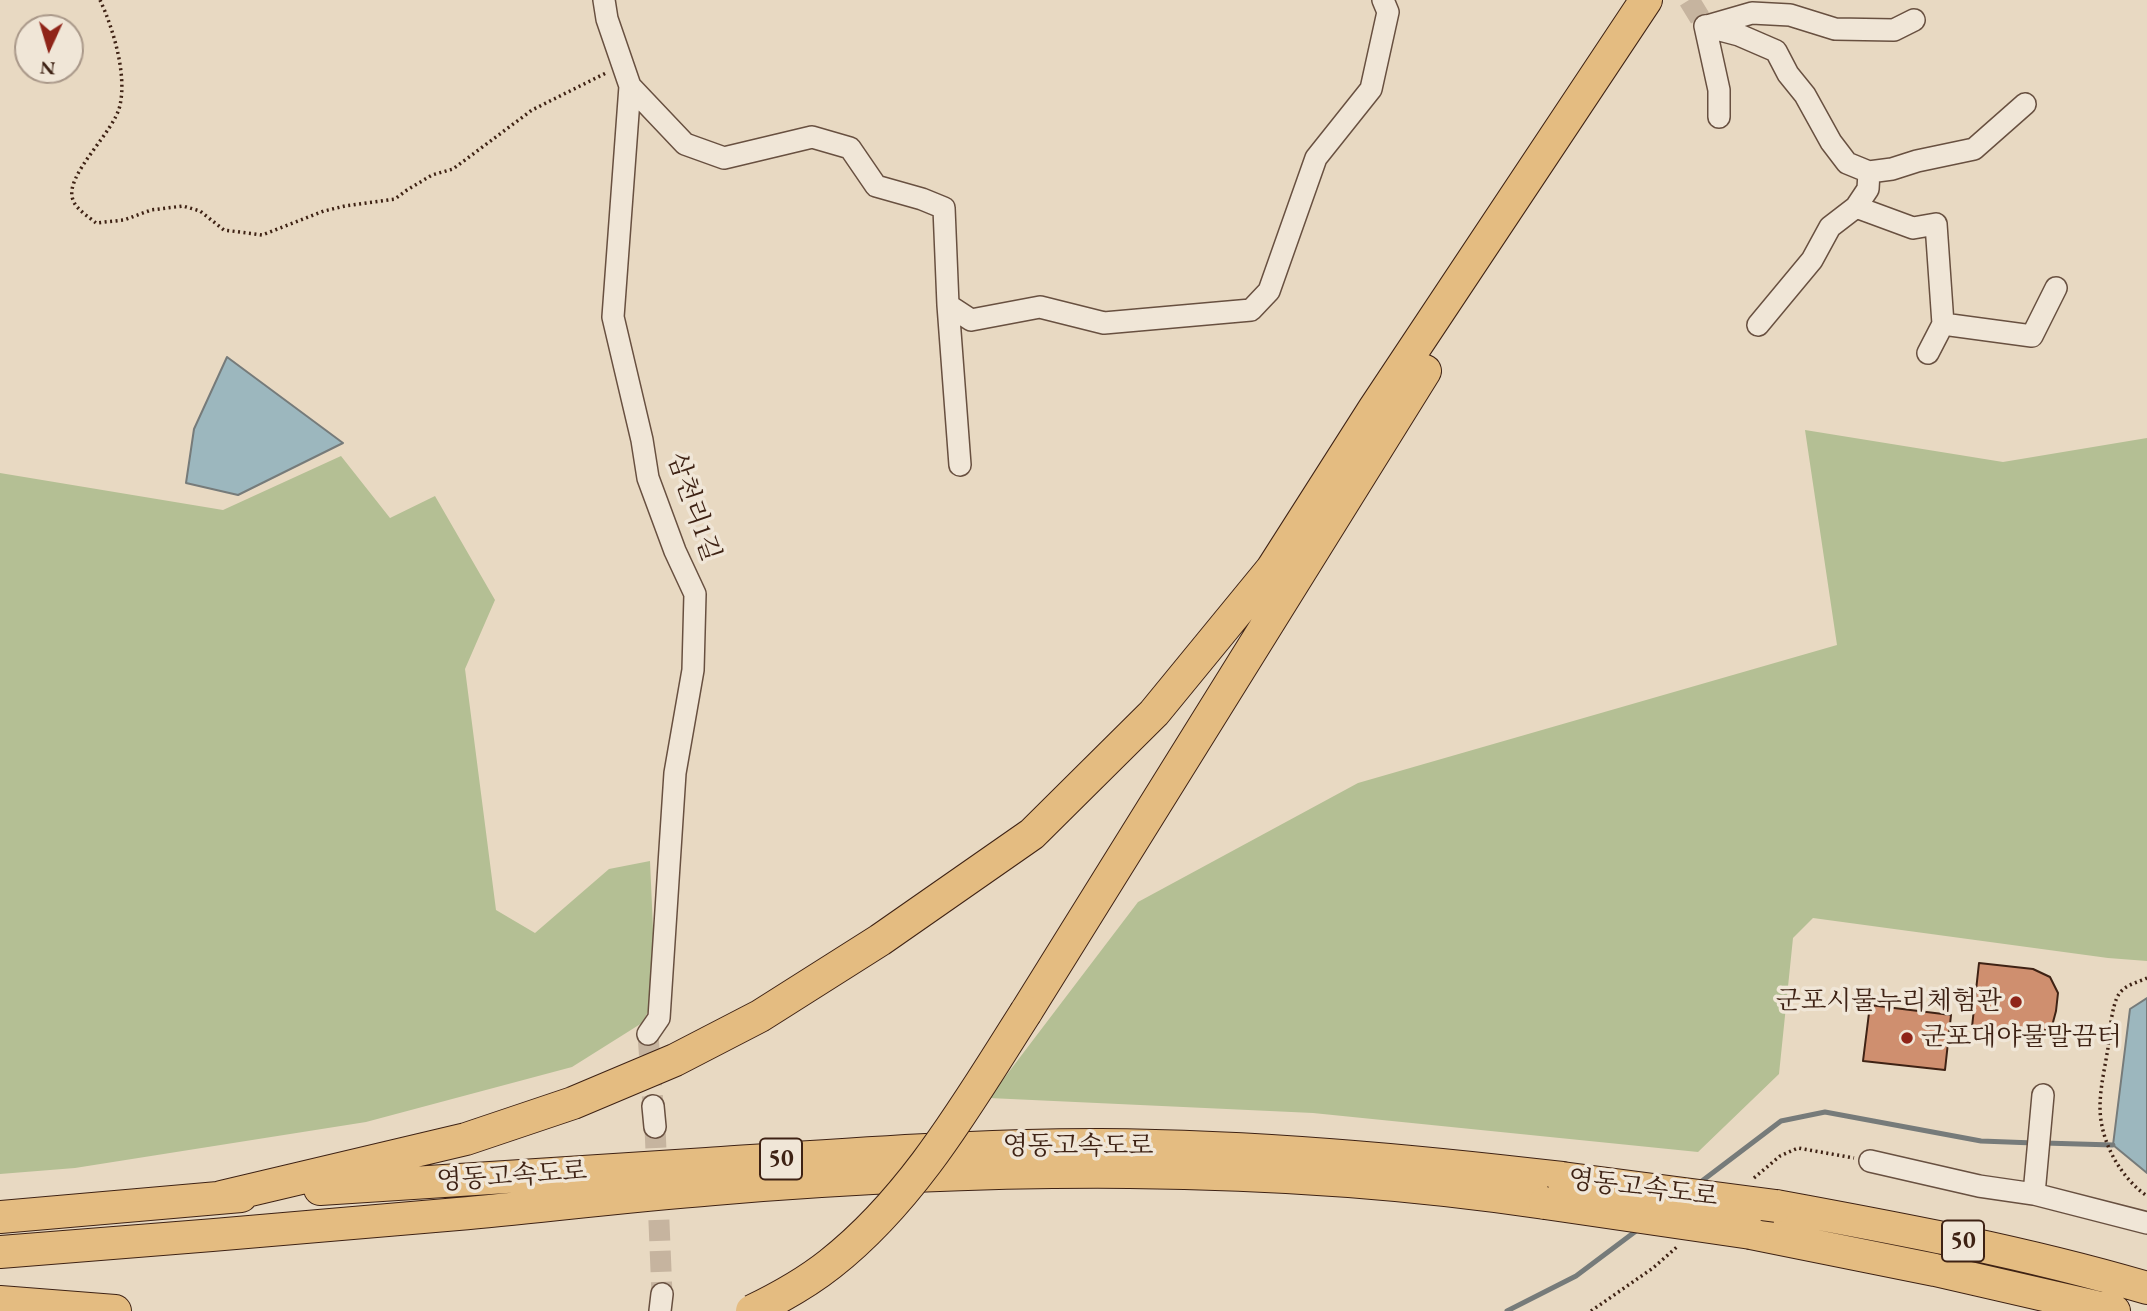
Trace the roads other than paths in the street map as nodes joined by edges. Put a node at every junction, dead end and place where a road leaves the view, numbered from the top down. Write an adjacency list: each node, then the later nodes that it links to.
1 (621, 0): 5 (street)
2 (1384, 0): 14 (street)
3 (1646, 0): 24 (highway)
4 (1665, 0): 31 (highway, bridge)
5 (605, 9): 8 (street, 삼천리1길)
6 (1914, 20): 7 (street)
7 (1705, 26): 10 (street); 11 (street)
8 (630, 86): 14 (street); 19 (street, 삼천리1길)
9 (2025, 104): 11 (street)
10 (1719, 117)
11 (1869, 172): 12 (street)
12 (1856, 207): 15 (street); 16 (street)
13 (2056, 288): 15 (street)
14 (948, 305): 18 (street)
15 (1943, 324): 17 (street)
16 (1758, 325)
17 (1927, 353)
18 (960, 465)
19 (648, 1034)
20 (2043, 1095): 23 (street)
21 (1870, 1161): 23 (street)
22 (1553, 1191): 24 (highway, 영동고속도로 / 50); 27 (highway, 영동고속도로 / 50); 28 (highway, 영동고속도로 / 50, bridge); 32 (highway, 영동고속도로 / 50, bridge)
23 (2034, 1194): 26 (street)
24 (220, 1197): 25 (highway, 영동고속도로 / 50)
25 (0, 1217)
26 (2147, 1223)
27 (0, 1252)
28 (2147, 1288)
29 (0, 1302): 30 (highway)
30 (115, 1311)
31 (752, 1311)
32 (2113, 1311)

